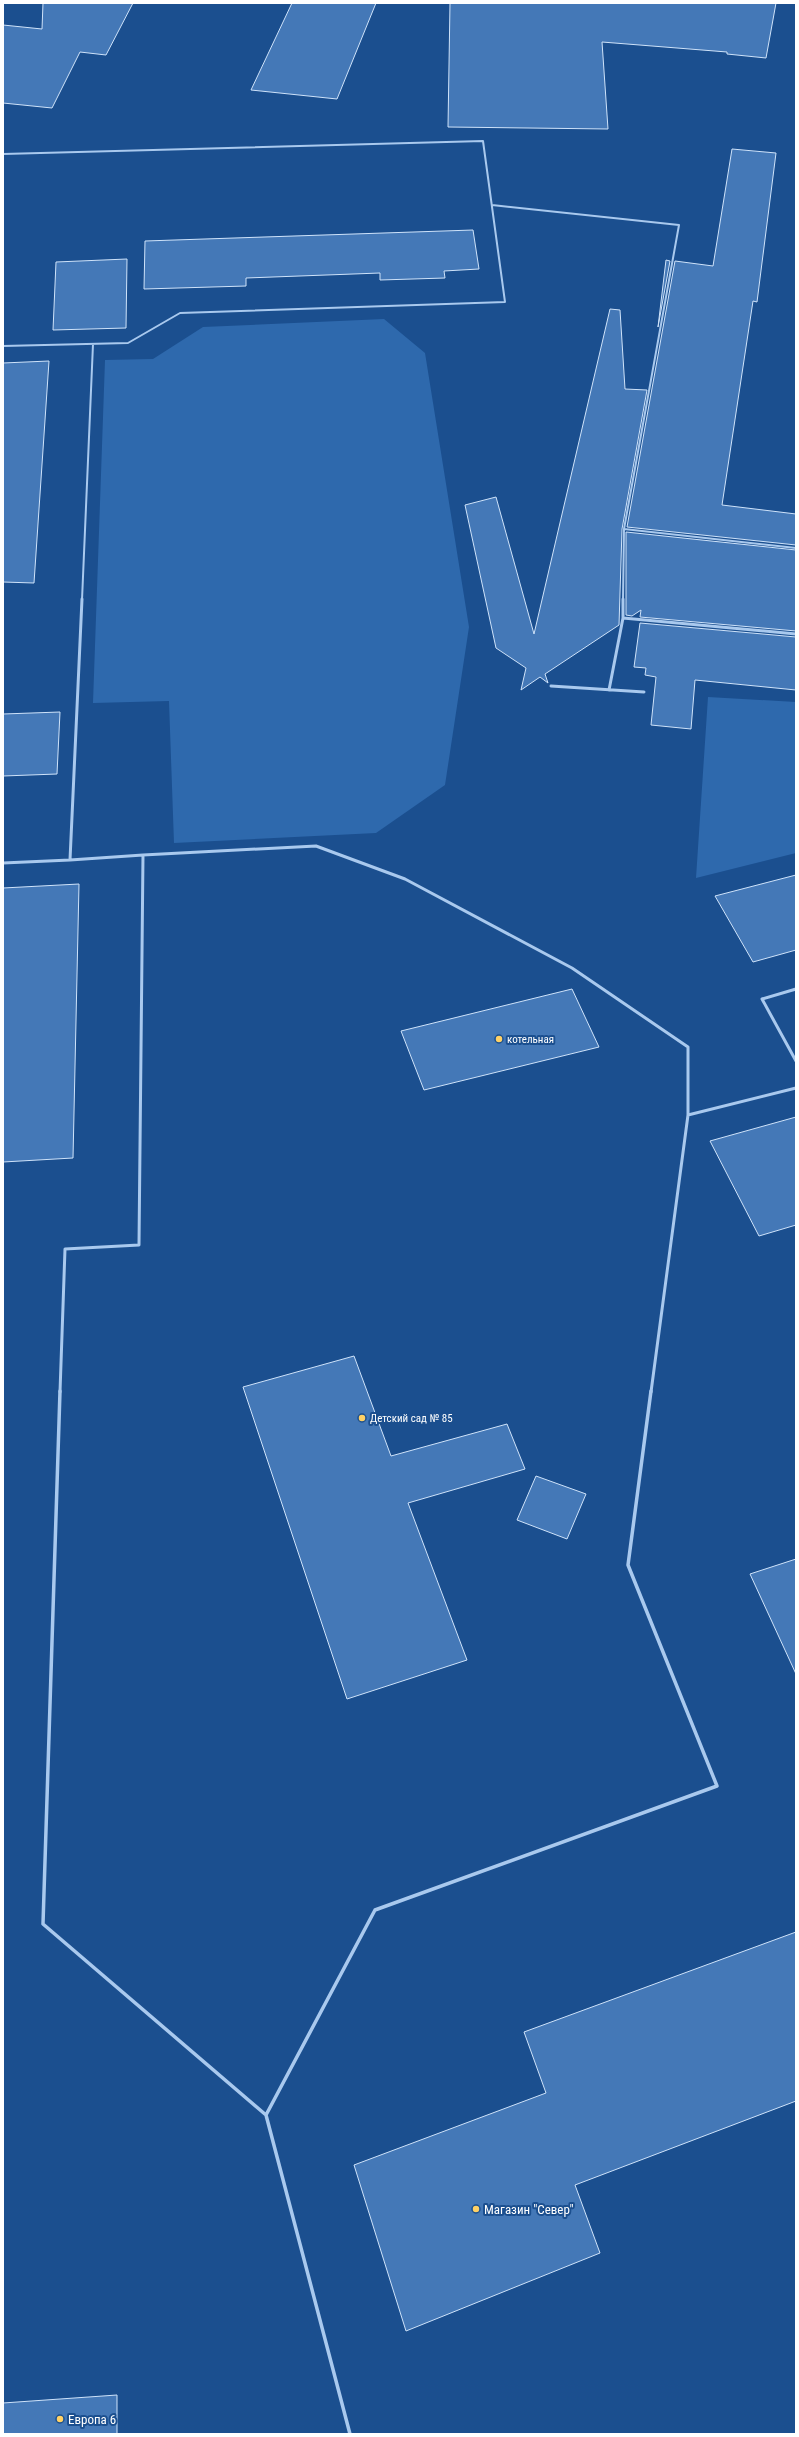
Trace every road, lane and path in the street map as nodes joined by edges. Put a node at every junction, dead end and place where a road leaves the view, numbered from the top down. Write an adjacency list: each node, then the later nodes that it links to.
1 (3, 154): 2 (lane)
2 (492, 205): 3 (lane); 5 (lane)
3 (93, 344): 4 (lane); 13 (lane)
4 (3, 346)
5 (624, 529): 6 (lane); 7 (lane)
6 (796, 548)
7 (623, 618): 8 (lane); 10 (lane)
8 (796, 634)
9 (551, 686): 10 (lane)
10 (609, 690): 11 (lane)
11 (644, 692)
12 (143, 856): 13 (lane); 18 (lane); 19 (lane)
13 (70, 860): 14 (lane)
14 (3, 863)
15 (796, 989): 16 (lane)
16 (796, 1061)
17 (796, 1088): 18 (lane)
18 (688, 1115): 19 (lane)
19 (266, 2115): 20 (lane)
20 (350, 2434)

